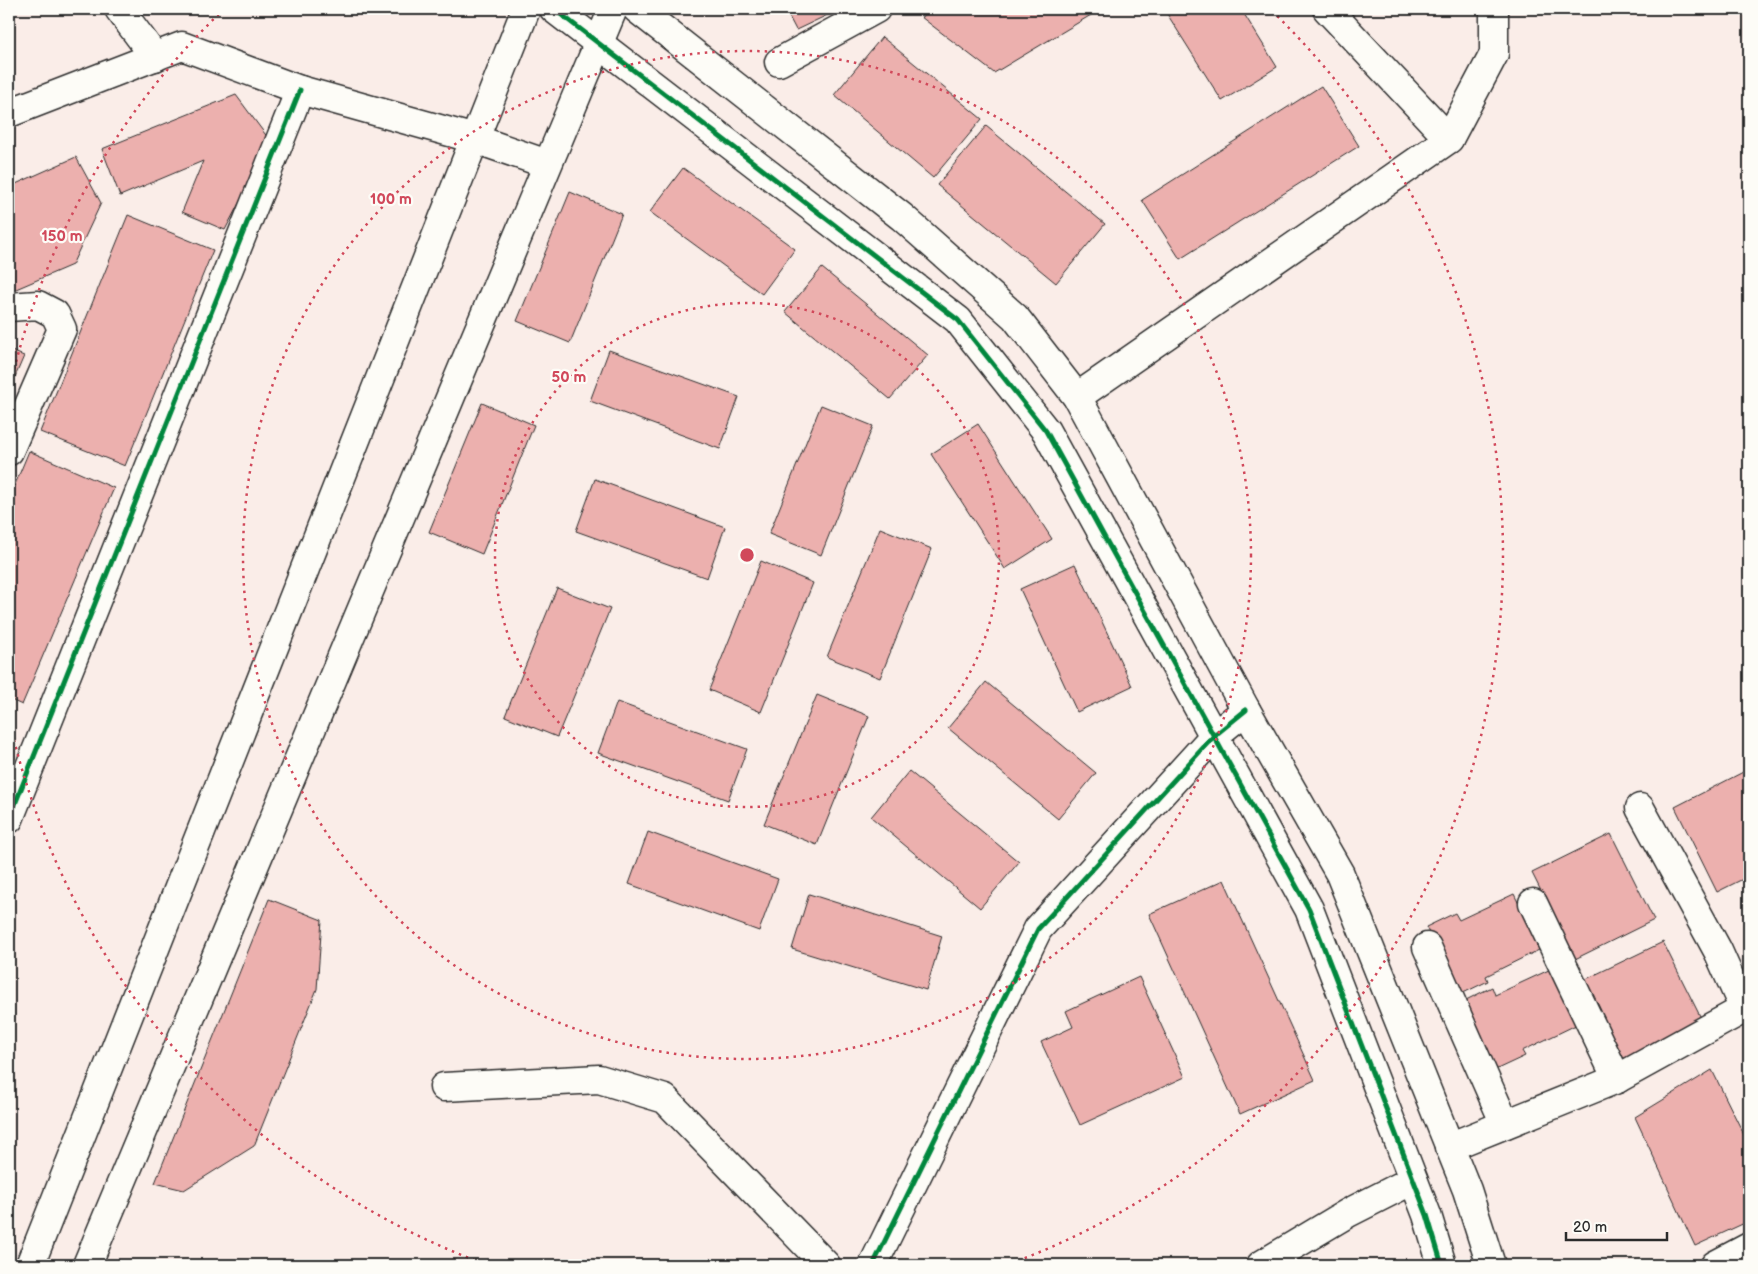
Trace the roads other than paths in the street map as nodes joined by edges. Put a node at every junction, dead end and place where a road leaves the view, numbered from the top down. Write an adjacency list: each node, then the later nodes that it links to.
1 (119, 9): 10 (street)
2 (526, 9): 14 (street)
3 (554, 9): 9 (street)
4 (613, 9): 9 (street)
5 (637, 9): 18 (street)
6 (876, 9): 11 (street)
7 (1327, 9): 15 (street)
8 (1494, 9): 15 (street)
9 (598, 43): 16 (street); 21 (street)
10 (155, 57): 12 (street); 13 (street)
11 (779, 62)
12 (300, 90): 14 (street); 23 (street)
13 (9, 113)
14 (475, 139): 16 (street); 32 (street)
15 (1450, 139): 18 (street)
16 (547, 164): 33 (street)
17 (9, 307): 19 (street)
18 (1078, 397): 20 (street)
19 (9, 451)
20 (1246, 710): 21 (street); 29 (street)
21 (1214, 736): 30 (street); 35 (street)
22 (1640, 808): 26 (street)
23 (9, 819)
24 (1533, 903): 26 (street)
25 (1427, 947): 28 (street)
26 (1617, 1078): 28 (street)
27 (444, 1088): 34 (street)
28 (1505, 1124): 29 (street)
29 (1450, 1147): 38 (street)
30 (1413, 1180): 36 (street); 37 (street)
31 (1749, 1247): 39 (street)
32 (30, 1265)
33 (87, 1265)
34 (826, 1265)
35 (874, 1265)
36 (1261, 1265)
37 (1442, 1265)
38 (1491, 1265)
39 (1715, 1265)

